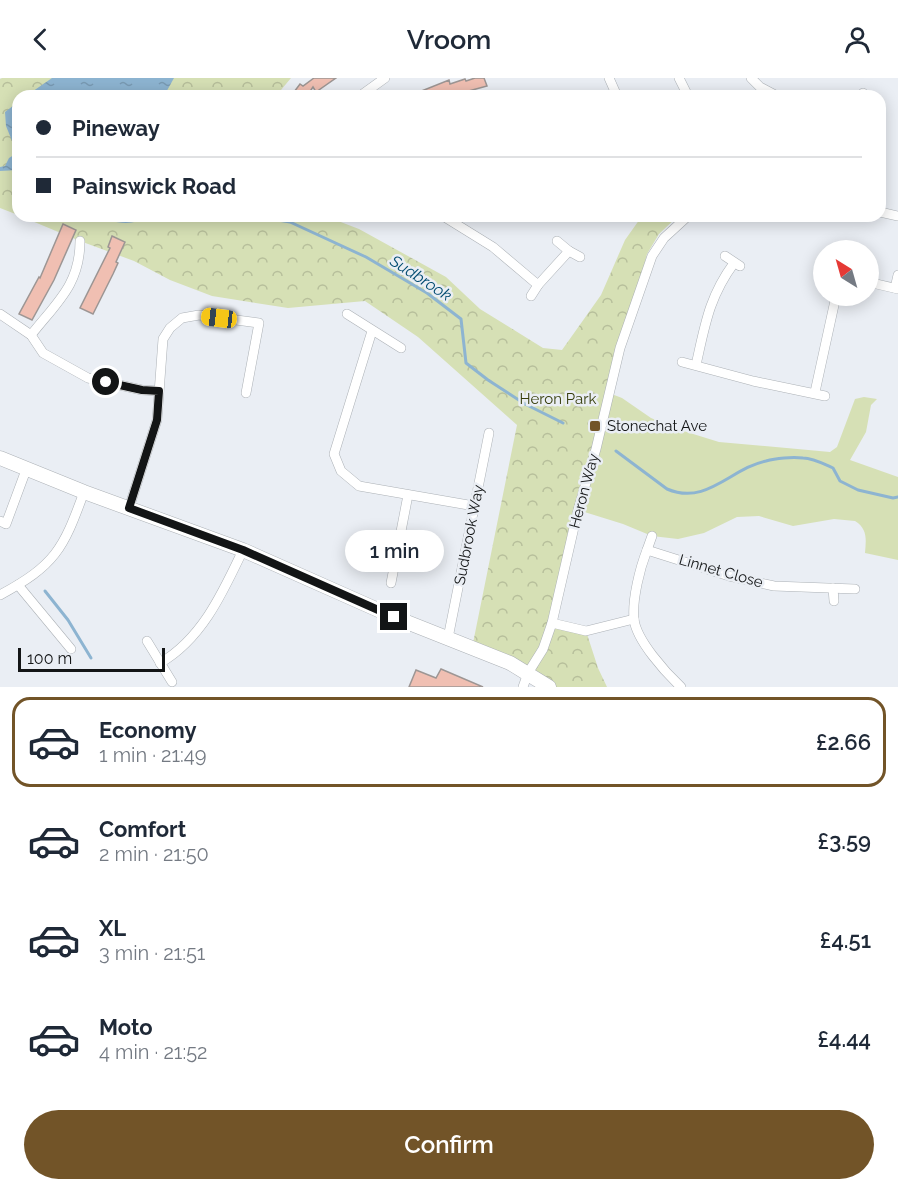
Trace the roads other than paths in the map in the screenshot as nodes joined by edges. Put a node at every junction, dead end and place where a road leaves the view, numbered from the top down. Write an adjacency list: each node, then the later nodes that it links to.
1 (385, 78): 3 (street)
2 (751, 78): 4 (street)
3 (368, 90)
4 (766, 90)
5 (453, 222): 13 (street)
6 (681, 222): 49 (street, Heron Way)
7 (557, 240): 9 (street)
8 (80, 241): 23 (street)
9 (569, 251): 11 (street); 13 (street)
10 (725, 256): 26 (street)
11 (580, 257)
12 (898, 275): 15 (street)
13 (538, 285): 16 (street)
14 (879, 285): 15 (street)
15 (897, 289)
16 (531, 296)
17 (834, 306): 28 (street)
18 (261, 313): 21 (street)
19 (0, 314): 23 (street)
20 (346, 314): 22 (street)
21 (259, 323): 27 (street); 29 (street)
22 (372, 331): 24 (street); 35 (street)
23 (31, 336): 27 (street)
24 (401, 348)
25 (682, 362): 26 (street)
26 (696, 365): 28 (street)
27 (159, 391): 37 (street)
28 (815, 392): 30 (street)
29 (246, 393)
30 (825, 396)
31 (477, 438): 36 (street, Sudbrook Way)
32 (0, 458): 33 (main road)
33 (26, 470): 34 (main road); 38 (street)
34 (84, 492): 37 (main road); 43 (street)
35 (408, 495): 36 (street); 42 (street)
36 (474, 506): 50 (street, Sudbrook Way)
37 (129, 508): 40 (main road)
38 (0, 521)
39 (652, 536): 41 (street)
40 (243, 550): 50 (main road); 53 (street)
41 (647, 550): 44 (street, Linnet Close); 48 (street)
42 (391, 584)
43 (18, 585): 46 (street); 52 (street)
44 (833, 588): 45 (street, Linnet Close); 47 (street)
45 (855, 589)
46 (0, 595)
47 (834, 601)
48 (634, 619): 49 (street); 58 (street)
49 (552, 624): 54 (street, Heron Way)
50 (448, 638): 54 (main road)
51 (147, 641): 53 (street)
52 (71, 649)
53 (160, 663): 55 (street)
54 (528, 673): 56 (street, Heron Way); 57 (main road)
55 (172, 682)
56 (523, 687)
57 (549, 687)
58 (681, 687)

